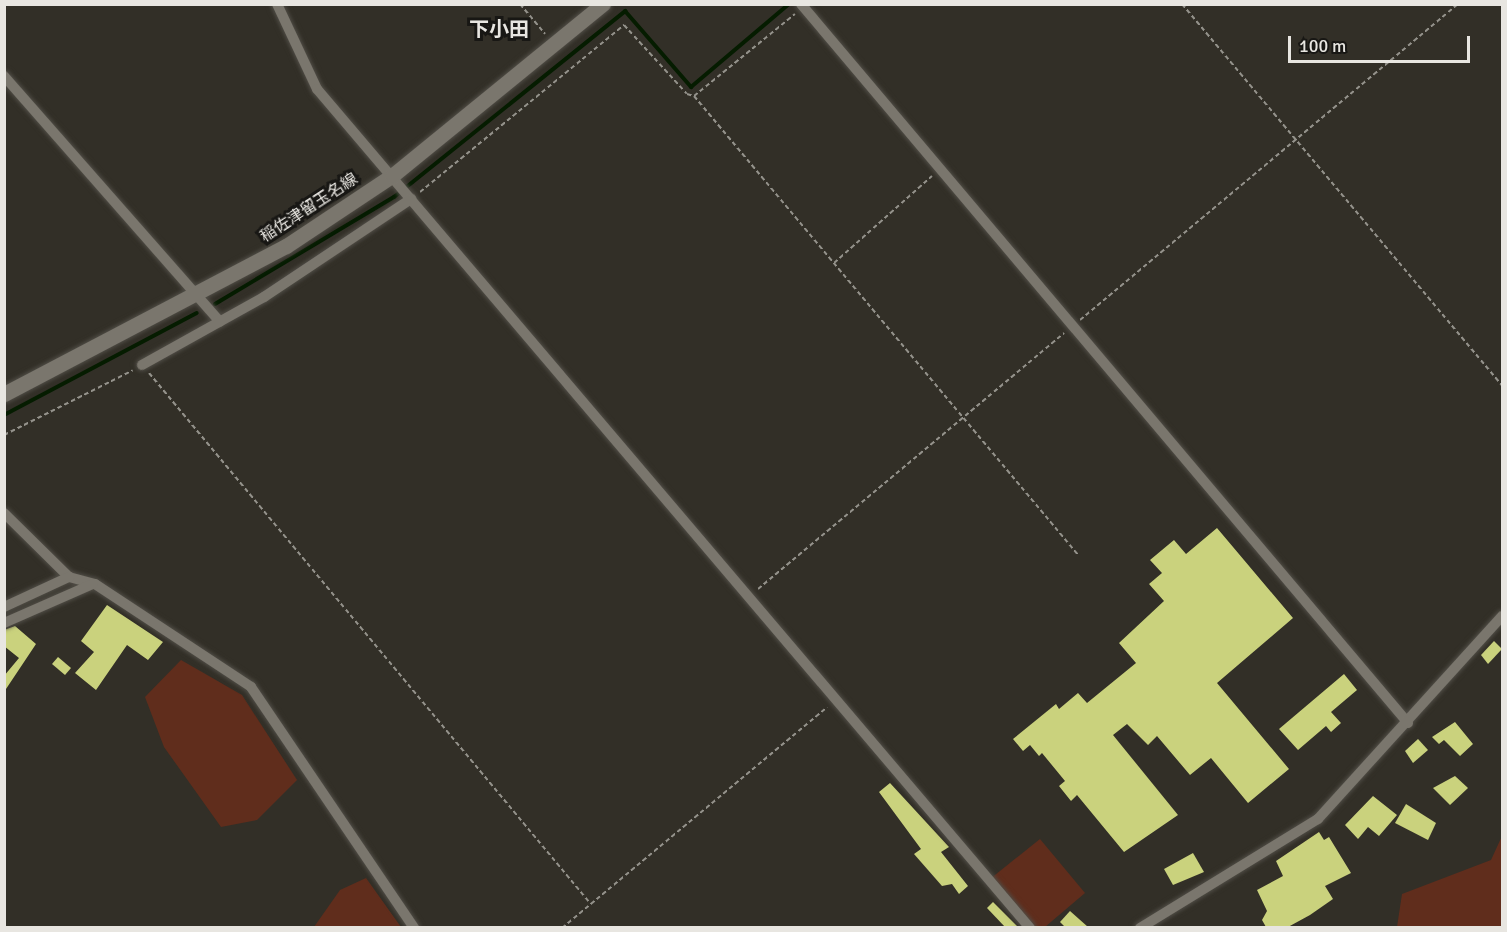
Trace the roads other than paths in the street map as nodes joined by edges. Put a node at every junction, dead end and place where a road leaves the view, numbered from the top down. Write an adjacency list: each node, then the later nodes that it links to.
1 (277, 4): 5 (street)
2 (603, 4): 5 (main road, 稲佐津留玉名線)
3 (802, 6): 17 (street)
4 (4, 76): 7 (street)
5 (394, 176): 6 (street); 7 (main road, 稲佐津留玉名線)
6 (411, 199): 8 (street); 19 (street)
7 (194, 297): 8 (street); 10 (main road, 稲佐津留玉名線)
8 (220, 322): 9 (street)
9 (142, 365)
10 (4, 394)
11 (4, 513): 12 (street)
12 (69, 577): 13 (street); 14 (street)
13 (93, 584): 16 (street); 18 (street)
14 (4, 607)
15 (1503, 616): 17 (street)
16 (4, 623)
17 (1408, 723): 20 (street)
18 (414, 927)
19 (1030, 927)
20 (1140, 927)

